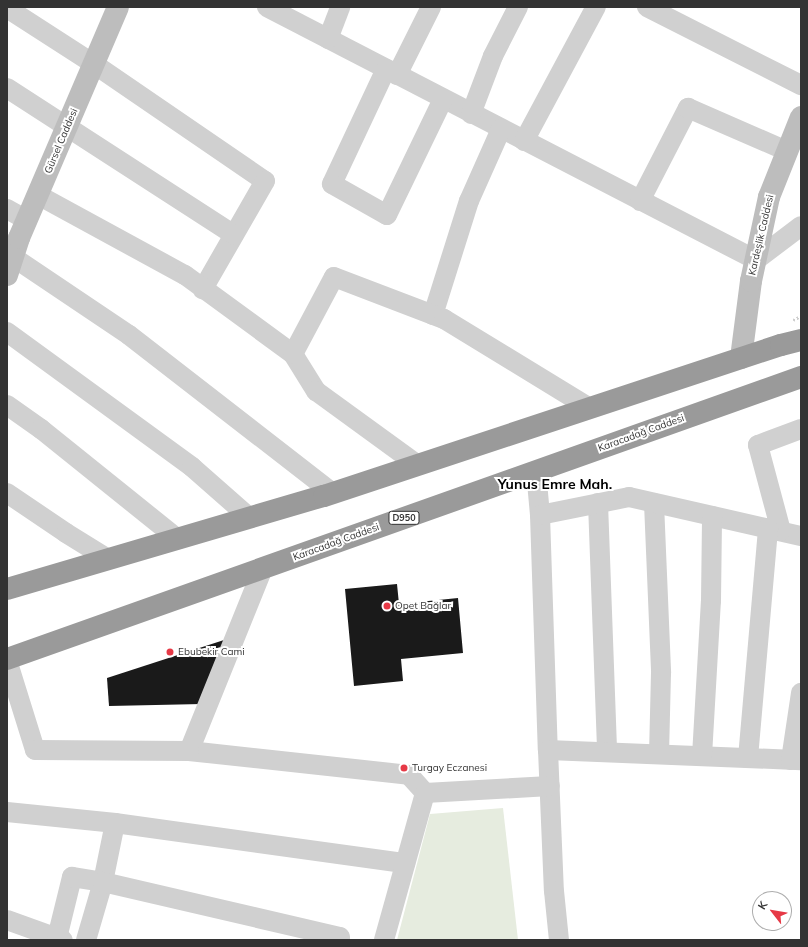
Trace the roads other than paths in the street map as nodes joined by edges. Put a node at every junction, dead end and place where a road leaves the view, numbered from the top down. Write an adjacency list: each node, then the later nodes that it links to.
1 (118, 7): 10 (main road, Gürsel Caddesi)
2 (267, 7): 9 (street)
3 (340, 7): 9 (street)
4 (431, 7): 11 (street)
5 (518, 7): 15 (street)
6 (596, 7): 19 (street)
7 (647, 7): 12 (street)
8 (7, 8): 10 (street)
9 (328, 39): 11 (street)
10 (94, 64): 17 (main road, Gürsel Caddesi); 26 (street)
11 (392, 72): 14 (street); 14 (street)
12 (801, 85)
13 (7, 88): 17 (street)
14 (443, 99): 15 (street)
15 (471, 114): 18 (street)
16 (801, 117): 20 (main road, Kardeşlik Caddesi)
17 (66, 128): 21 (main road, Gürsel Caddesi); 26 (street)
18 (501, 129): 19 (street); 30 (street)
19 (524, 141): 22 (street)
20 (787, 151): 22 (street); 27 (main road, Kardeşlik Caddesi)
21 (38, 195): 24 (main road, Gürsel Caddesi); 29 (street)
22 (640, 201): 27 (street)
23 (7, 209): 24 (street)
24 (27, 220): 28 (main road, Gürsel Caddesi)
25 (800, 228): 27 (street)
26 (234, 235): 29 (street)
27 (756, 260): 34 (main road, Kardeşlik Caddesi)
28 (9, 262): 42 (street)
29 (203, 289): 33 (street)
30 (433, 315): 33 (street); 37 (street)
31 (7, 332): 47 (street)
32 (801, 340): 34 (highway)
33 (293, 354): 39 (street)
34 (741, 358): 37 (highway)
35 (801, 377): 40 (highway, Karacadağ Caddesi / D950)
36 (7, 405): 50 (street)
37 (590, 408): 39 (highway)
38 (801, 429): 48 (street)
39 (418, 465): 42 (highway)
40 (536, 471): 45 (street); 52 (highway, Karacadağ Caddesi / D950)
41 (7, 493): 51 (street)
42 (333, 493): 47 (highway)
43 (598, 503): 44 (street); 45 (street); 58 (street)
44 (654, 503): 46 (street); 59 (street)
45 (540, 514): 56 (street)
46 (712, 516): 48 (street); 60 (street)
47 (250, 518): 50 (highway)
48 (774, 530): 49 (street); 61 (street)
49 (801, 536)
50 (178, 539): 51 (highway)
51 (108, 559): 53 (highway)
52 (263, 568): 54 (highway, Karacadağ Caddesi / D950); 57 (street)
53 (7, 589)
54 (7, 660): 57 (street)
55 (801, 693): 62 (street)
56 (548, 750): 58 (street); 63 (street)
57 (189, 751): 64 (street)
58 (607, 752): 59 (street)
59 (659, 754): 60 (street)
60 (702, 756): 61 (street)
61 (748, 758): 62 (street)
62 (796, 760)
63 (550, 786): 64 (street); 74 (street)
64 (425, 793): 67 (street)
65 (7, 812): 66 (street)
66 (115, 823): 67 (street); 68 (street)
67 (405, 863): 73 (street)
68 (103, 882): 70 (street); 71 (street); 72 (street)
69 (7, 920): 70 (street)
70 (60, 939)
71 (86, 940)
72 (340, 940)
73 (384, 940)
74 (559, 940)

